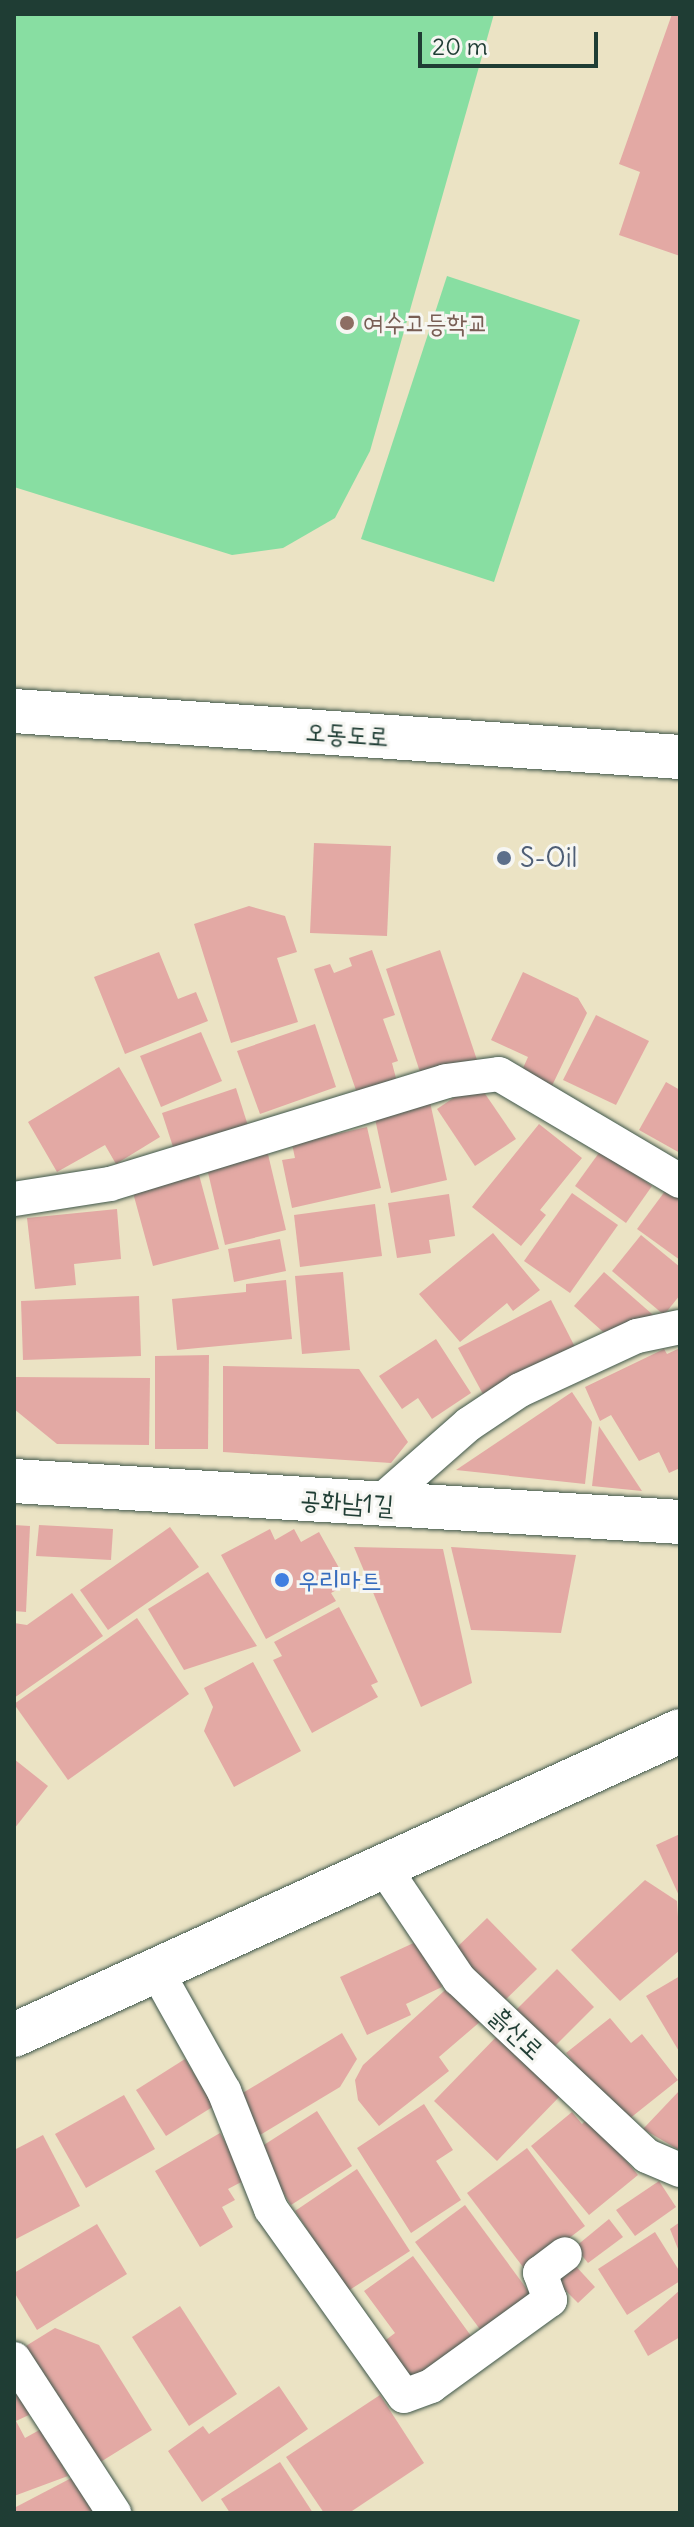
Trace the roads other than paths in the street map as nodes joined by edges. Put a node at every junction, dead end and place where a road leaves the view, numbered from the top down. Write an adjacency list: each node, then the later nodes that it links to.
1 (14, 711): 2 (street, 오동도로)
2 (680, 757)
3 (680, 1181): 4 (lane)
4 (14, 1199)
5 (680, 1327): 7 (lane)
6 (14, 1481): 7 (street, 공화남1길)
7 (379, 1503): 8 (street, 공화남1길)
8 (680, 1522)
9 (680, 1731): 10 (street)
10 (383, 1866): 11 (street); 13 (lane, 흙산로)
11 (156, 1970): 12 (street); 14 (lane)
12 (14, 2035)
13 (680, 2170)
14 (565, 2254)
15 (14, 2359): 16 (lane)
16 (114, 2513)

